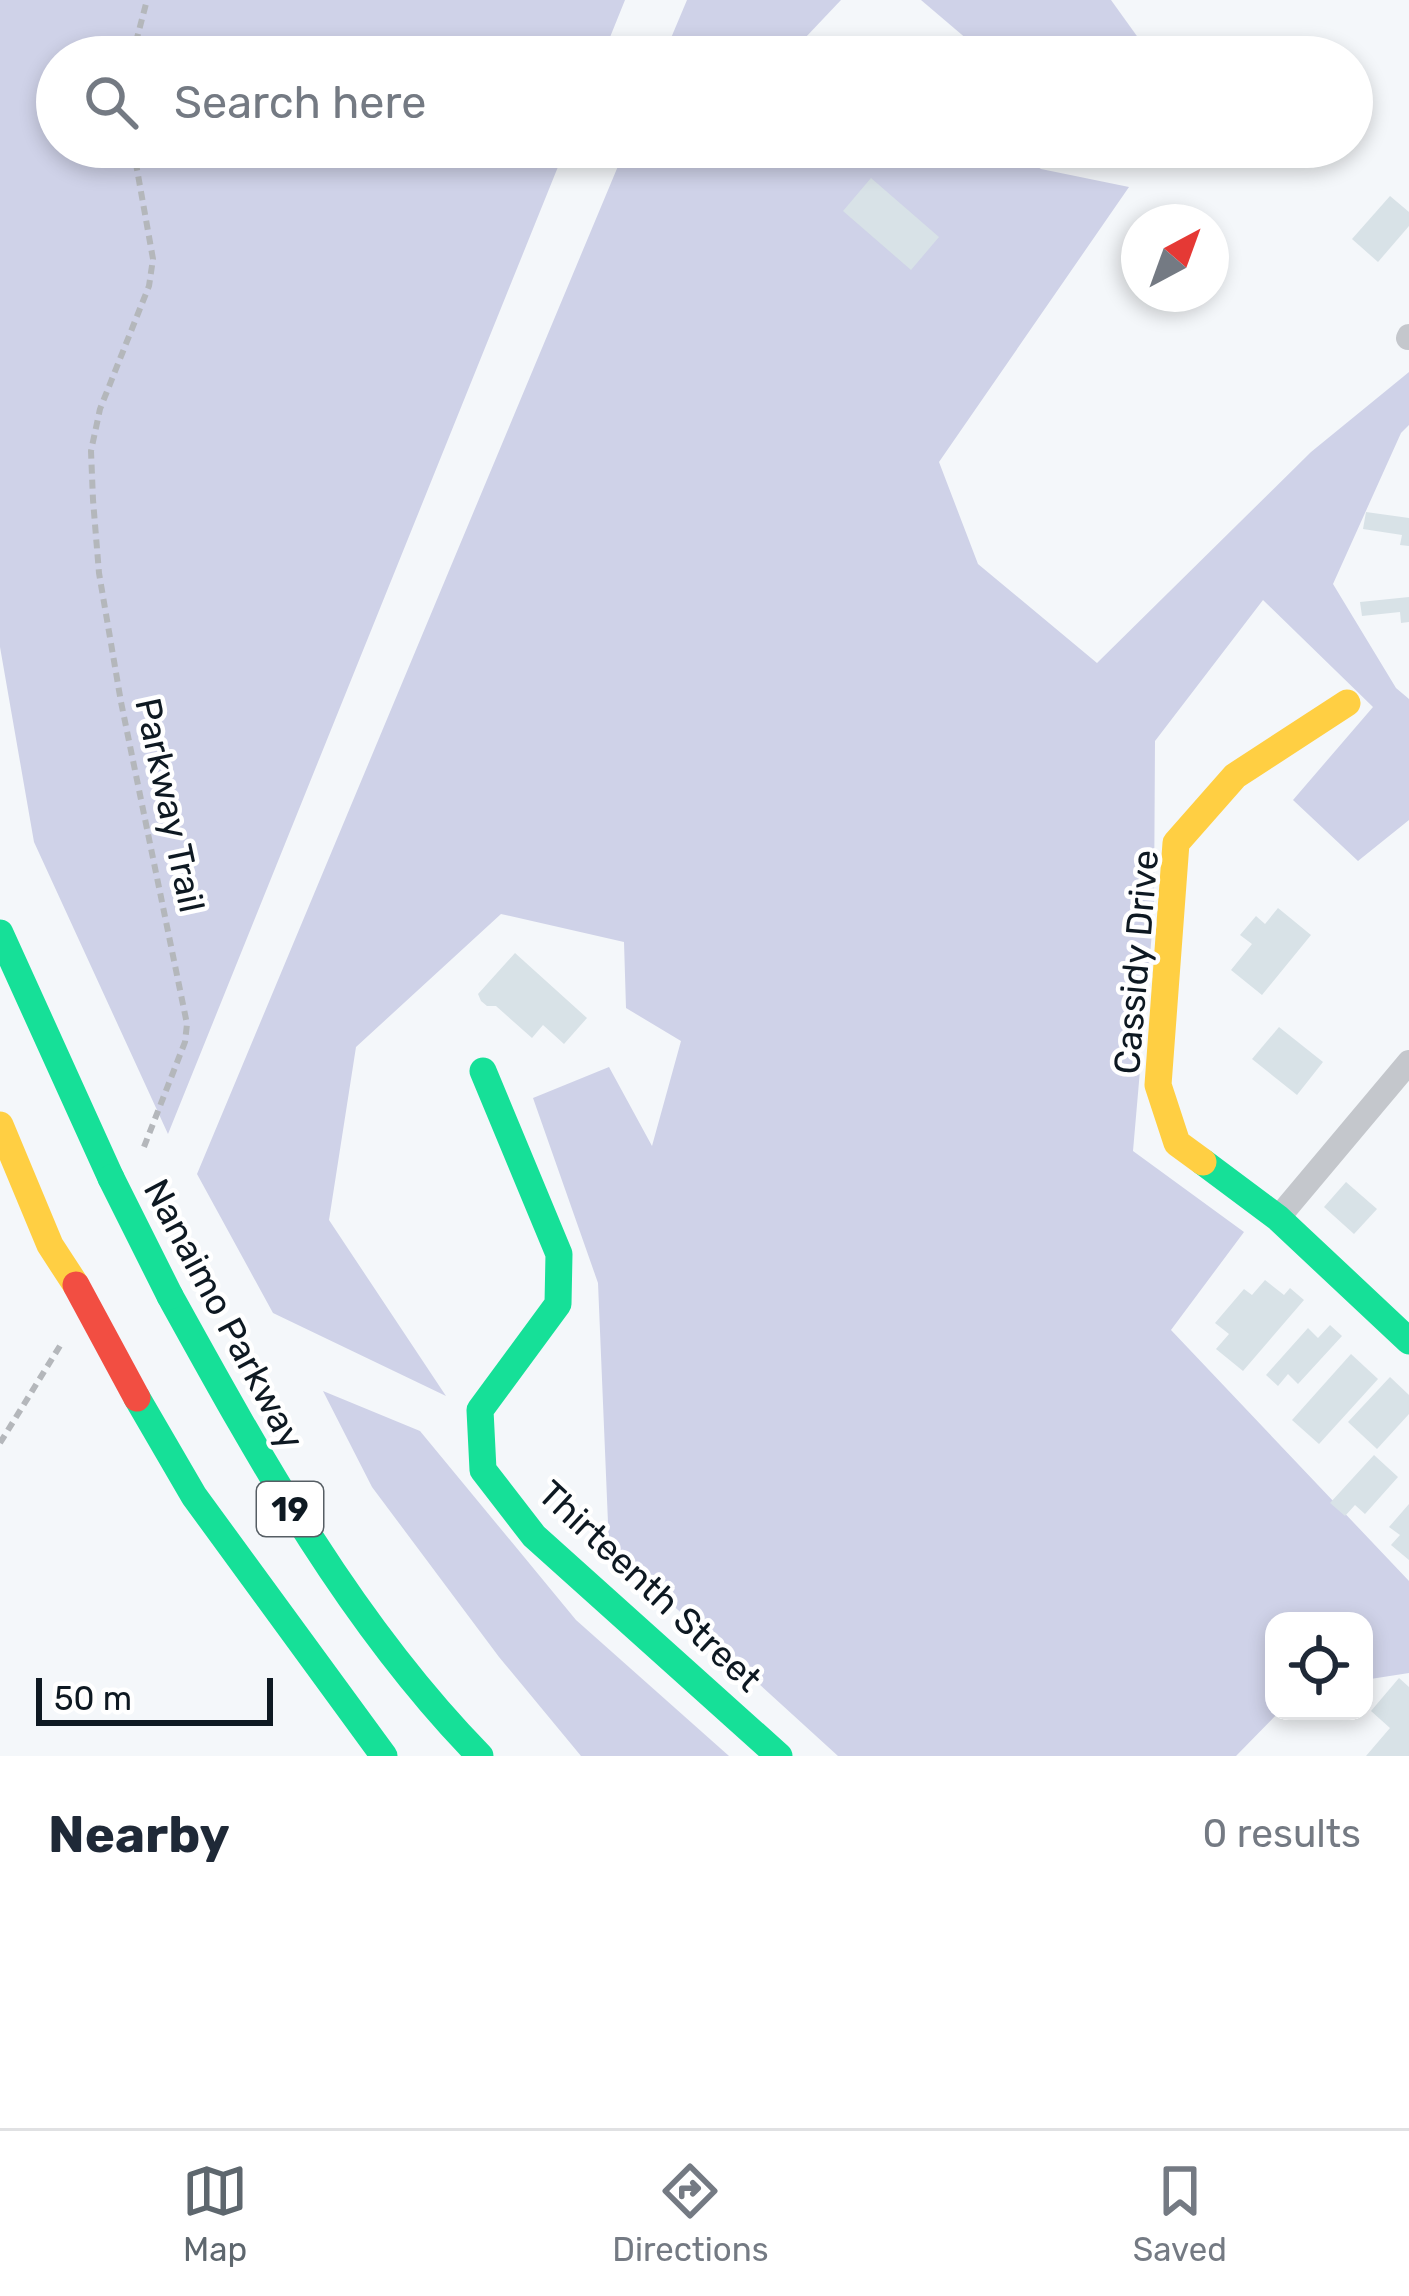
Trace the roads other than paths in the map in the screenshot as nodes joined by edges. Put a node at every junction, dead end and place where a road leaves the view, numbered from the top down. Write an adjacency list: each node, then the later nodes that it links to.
1 (1346, 703): 6 (main road, Cassidy Drive)
2 (0, 933): 8 (main road, Nanaimo Parkway / 19, bridge)
3 (1409, 1062): 6 (street)
4 (484, 1071): 12 (main road, Thirteenth Street)
5 (0, 1125): 9 (main road, 19, bridge)
6 (1278, 1218): 7 (main road, Cassidy Drive)
7 (1409, 1341)
8 (433, 1708): 10 (main road); 11 (main road, Nanaimo Parkway / 19)
9 (384, 1756)
10 (468, 1756)
11 (480, 1756)
12 (779, 1756)

